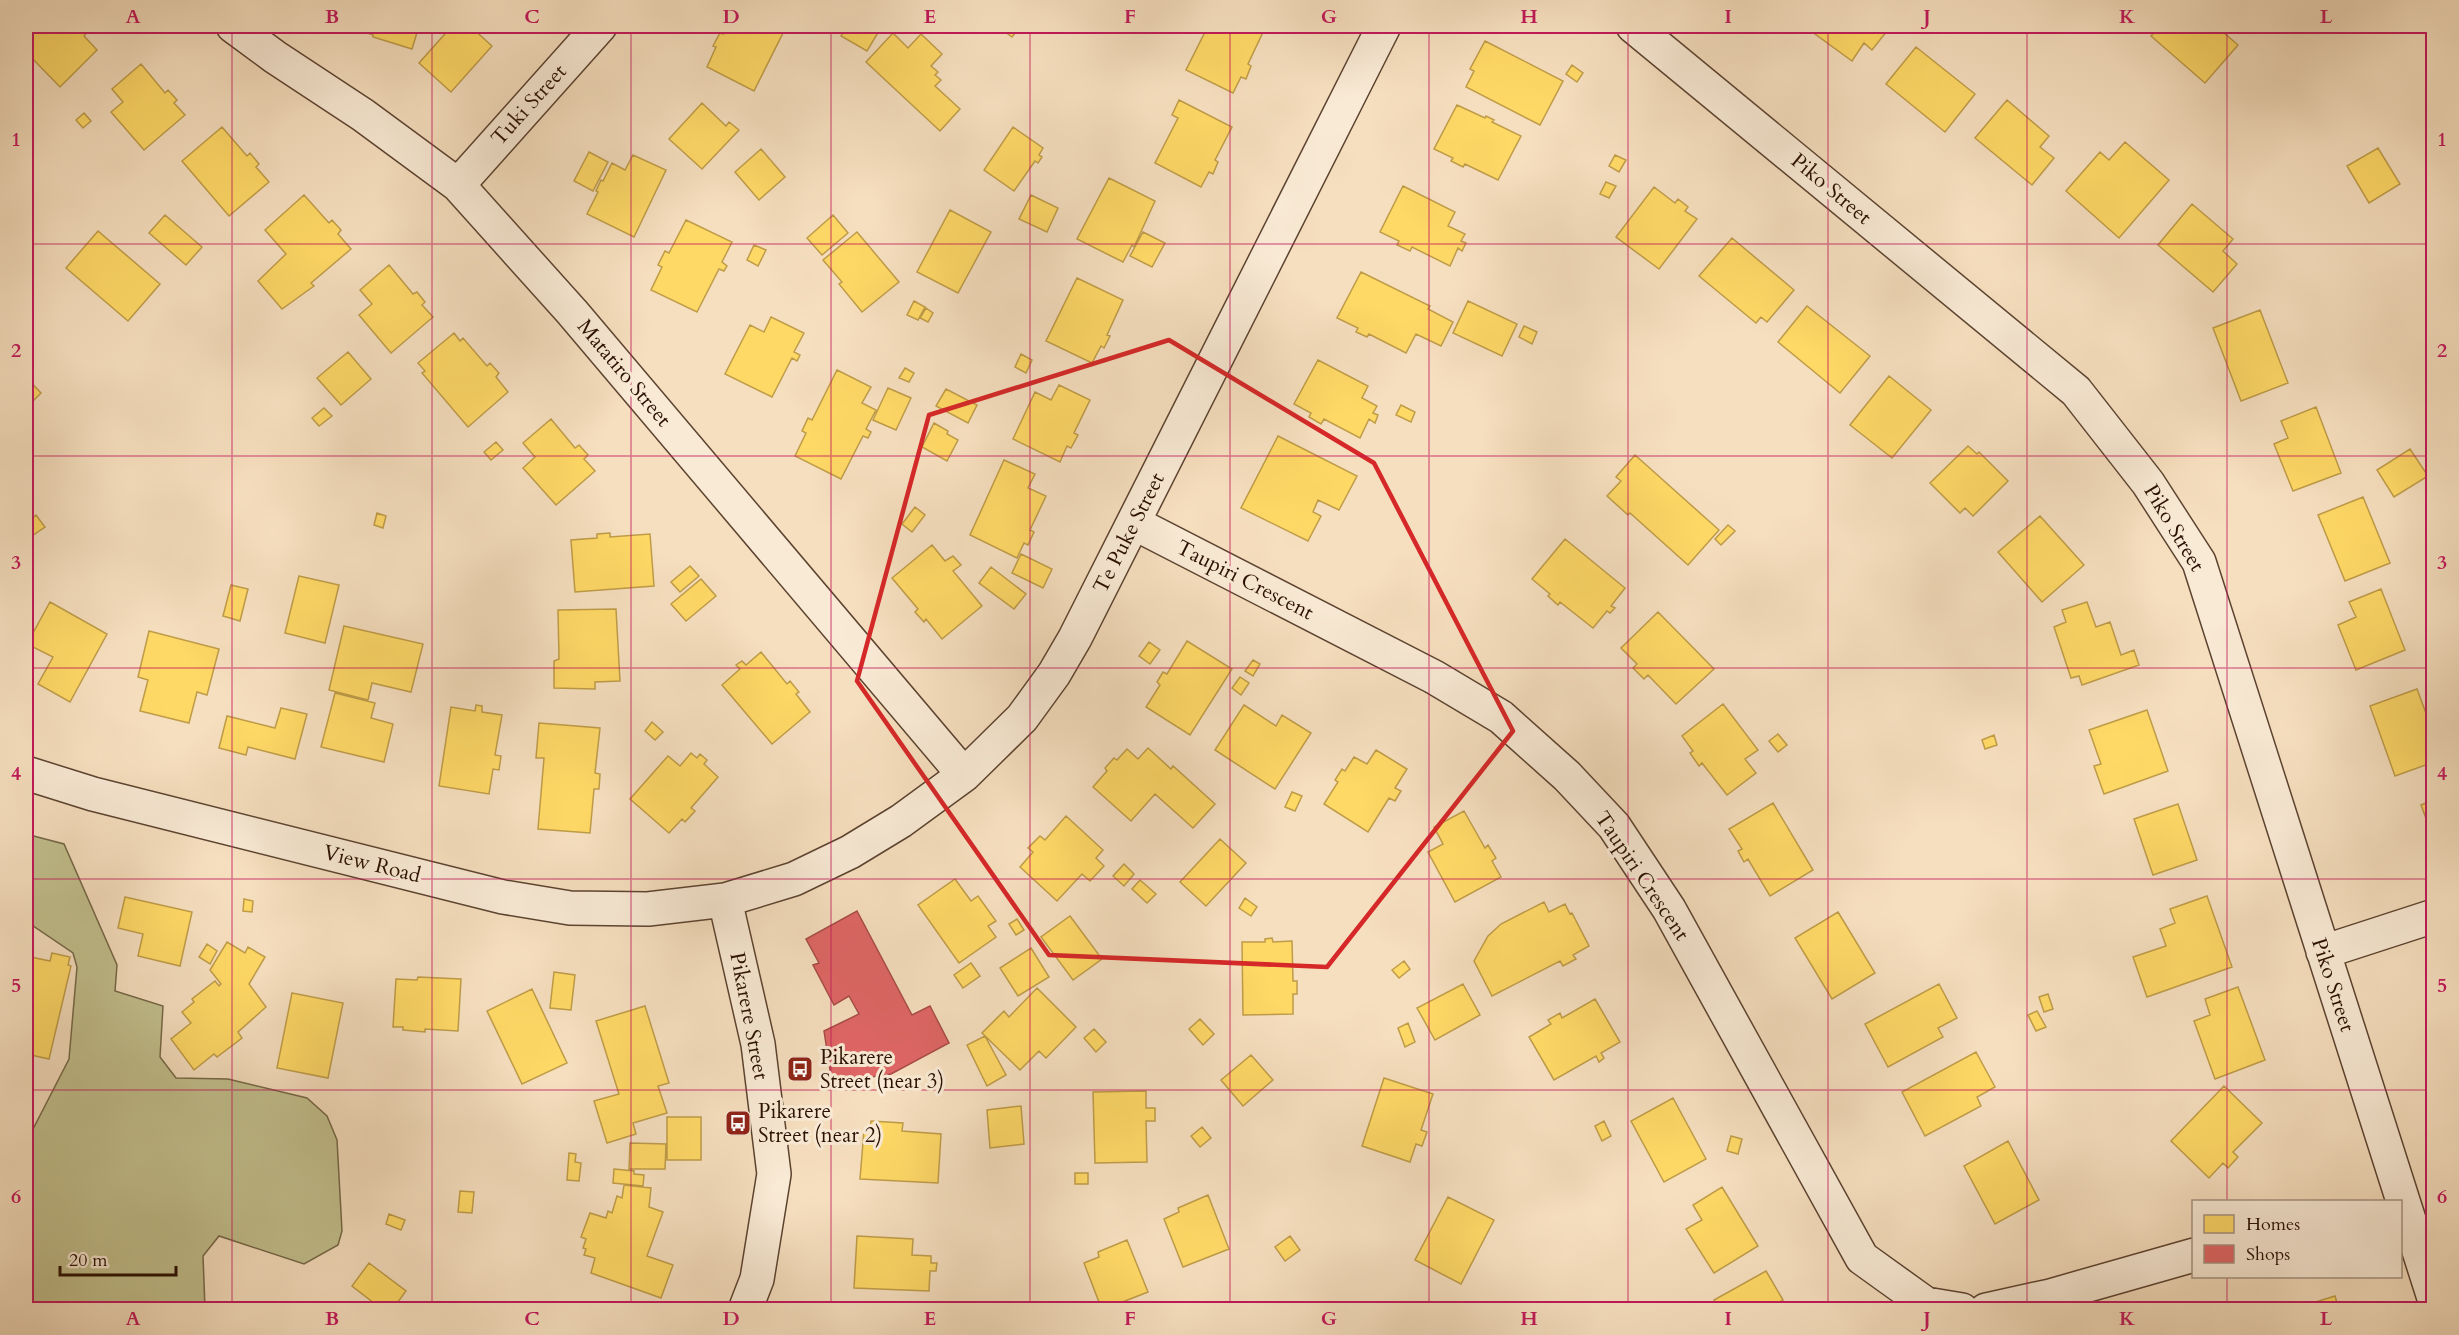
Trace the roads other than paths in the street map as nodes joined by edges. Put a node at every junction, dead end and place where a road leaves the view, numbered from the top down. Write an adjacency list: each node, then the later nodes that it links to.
1 (234, 26): 5 (street, Matatiro Street)
2 (600, 26): 5 (street, Tuki Street)
3 (1384, 26): 6 (street, Te Puke Street)
4 (1633, 26): 11 (street, Piko Street)
5 (458, 185): 8 (street, Matatiro Street)
6 (1134, 524): 8 (street, Te Puke Street); 17 (street, Taupiri Crescent)
7 (26, 773): 9 (street, View Road)
8 (964, 775): 9 (street, Te Puke Street)
9 (725, 900): 16 (street, Pikarere Street)
10 (2433, 916): 11 (street)
11 (2323, 952): 12 (street, Piko Street)
12 (2391, 1199)
13 (2402, 1225): 15 (street, Piko Street)
14 (2192, 1256): 18 (street)
15 (2433, 1298)
16 (746, 1310)
17 (1962, 1310)
18 (1986, 1310)

